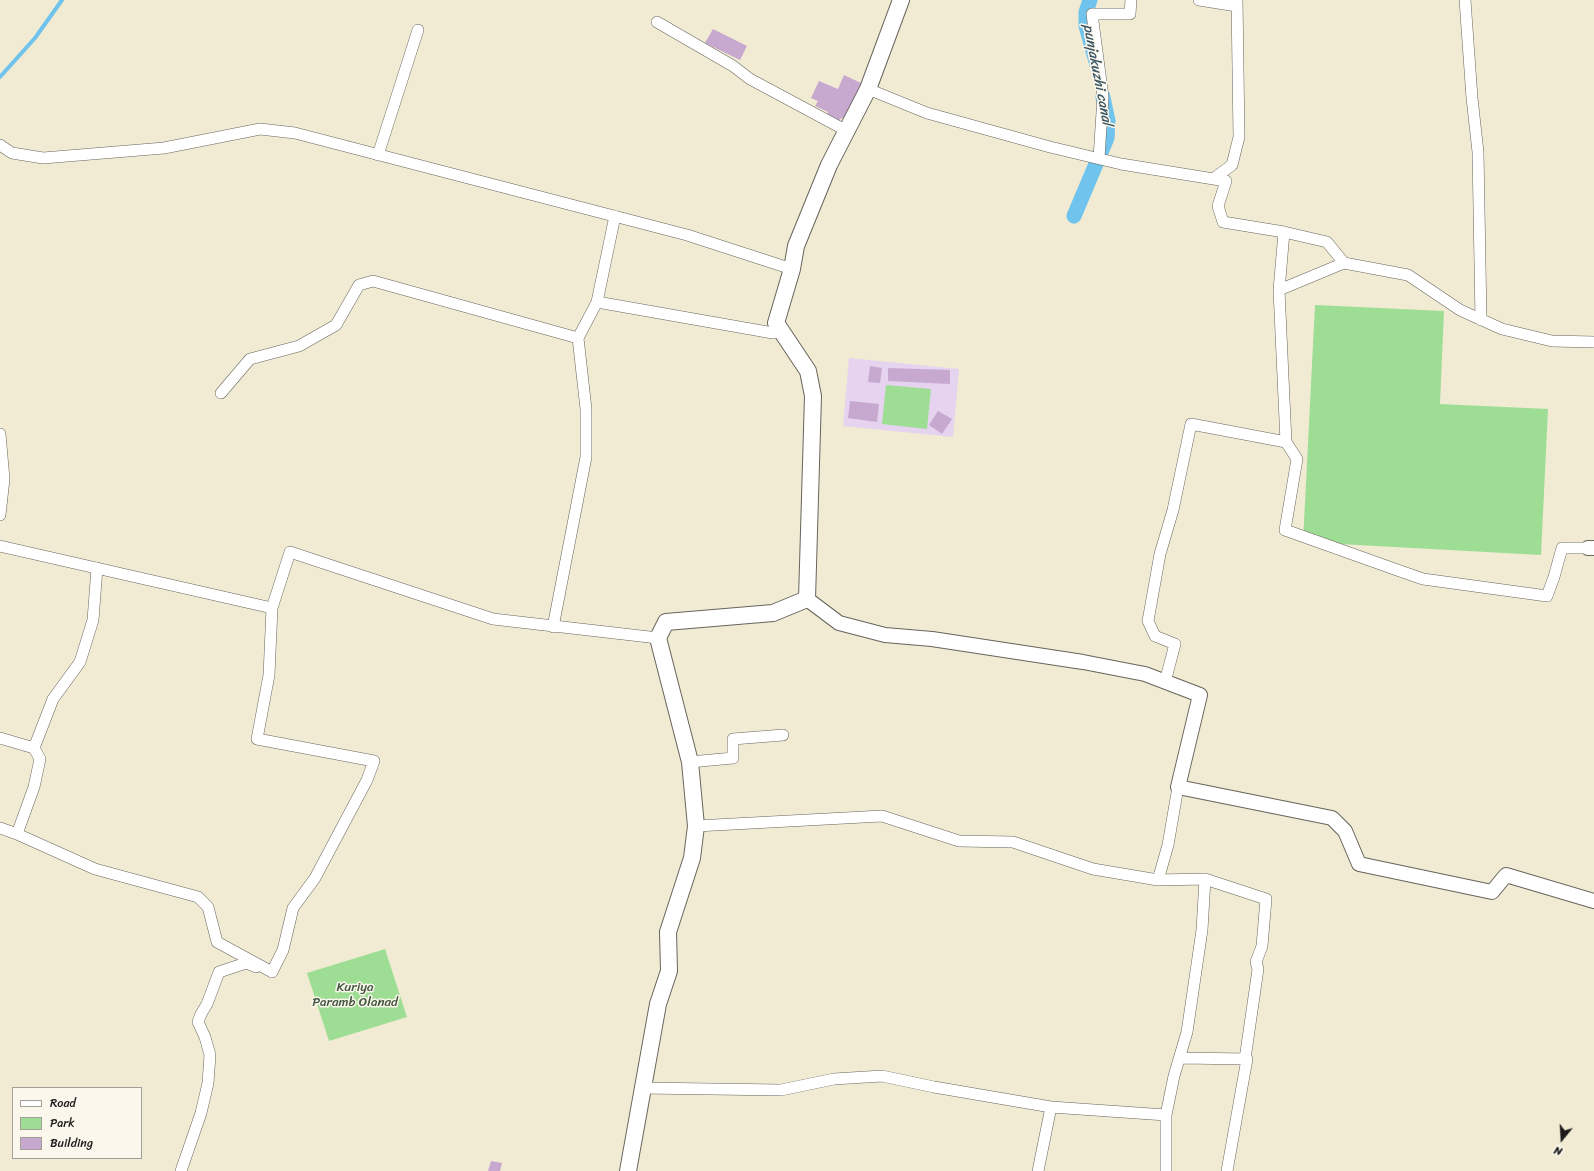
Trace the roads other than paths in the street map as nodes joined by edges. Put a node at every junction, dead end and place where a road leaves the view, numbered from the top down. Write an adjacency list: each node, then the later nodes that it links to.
1 (901, 0): 8 (main road)
2 (1131, 0): 12 (street)
3 (1199, 0): 5 (street)
4 (1465, 0): 20 (street)
5 (1237, 3): 13 (street)
6 (657, 22): 9 (street)
7 (418, 30): 11 (street)
8 (868, 89): 9 (main road); 12 (street)
9 (847, 131): 17 (main road)
10 (0, 145): 11 (street)
11 (378, 155): 14 (street)
12 (1099, 158): 13 (street)
13 (1213, 179): 15 (street)
14 (615, 216): 17 (street); 19 (street)
15 (1284, 232): 16 (street); 18 (street)
16 (1344, 263): 18 (street); 20 (street)
17 (792, 269): 21 (main road)
18 (1279, 290): 26 (street)
19 (597, 302): 21 (street); 22 (street)
20 (1481, 320): 23 (street)
21 (776, 323): 31 (main road)
22 (578, 338): 24 (street); 33 (street)
23 (1594, 342)
24 (221, 393)
25 (0, 434): 27 (street)
26 (1286, 442): 29 (street); 35 (street)
27 (0, 515)
28 (0, 546): 30 (street)
29 (1591, 548)
30 (97, 568): 32 (street); 38 (street)
31 (807, 599): 34 (main road); 35 (street)
32 (272, 608): 33 (street); 47 (street)
33 (553, 627): 34 (street)
34 (658, 638): 39 (main road)
35 (1165, 682): 40 (street)
36 (783, 735): 39 (street)
37 (0, 738): 38 (street)
38 (34, 748): 43 (street)
39 (690, 762): 41 (main road)
40 (1178, 786): 45 (street); 46 (street)
41 (696, 826): 45 (street); 50 (main road)
42 (0, 828): 43 (street)
43 (17, 834): 47 (street)
44 (1205, 879): 45 (street); 48 (street); 49 (street)
45 (1158, 880)
46 (1594, 901)
47 (272, 972): 53 (street)
48 (1180, 1058): 49 (street); 52 (street)
49 (1245, 1059): 57 (street)
50 (643, 1088): 51 (street); 54 (main road)
51 (1051, 1108): 52 (street); 55 (street)
52 (1166, 1115): 56 (street)
53 (181, 1171)
54 (628, 1171)
55 (1038, 1171)
56 (1166, 1171)
57 (1227, 1171)

